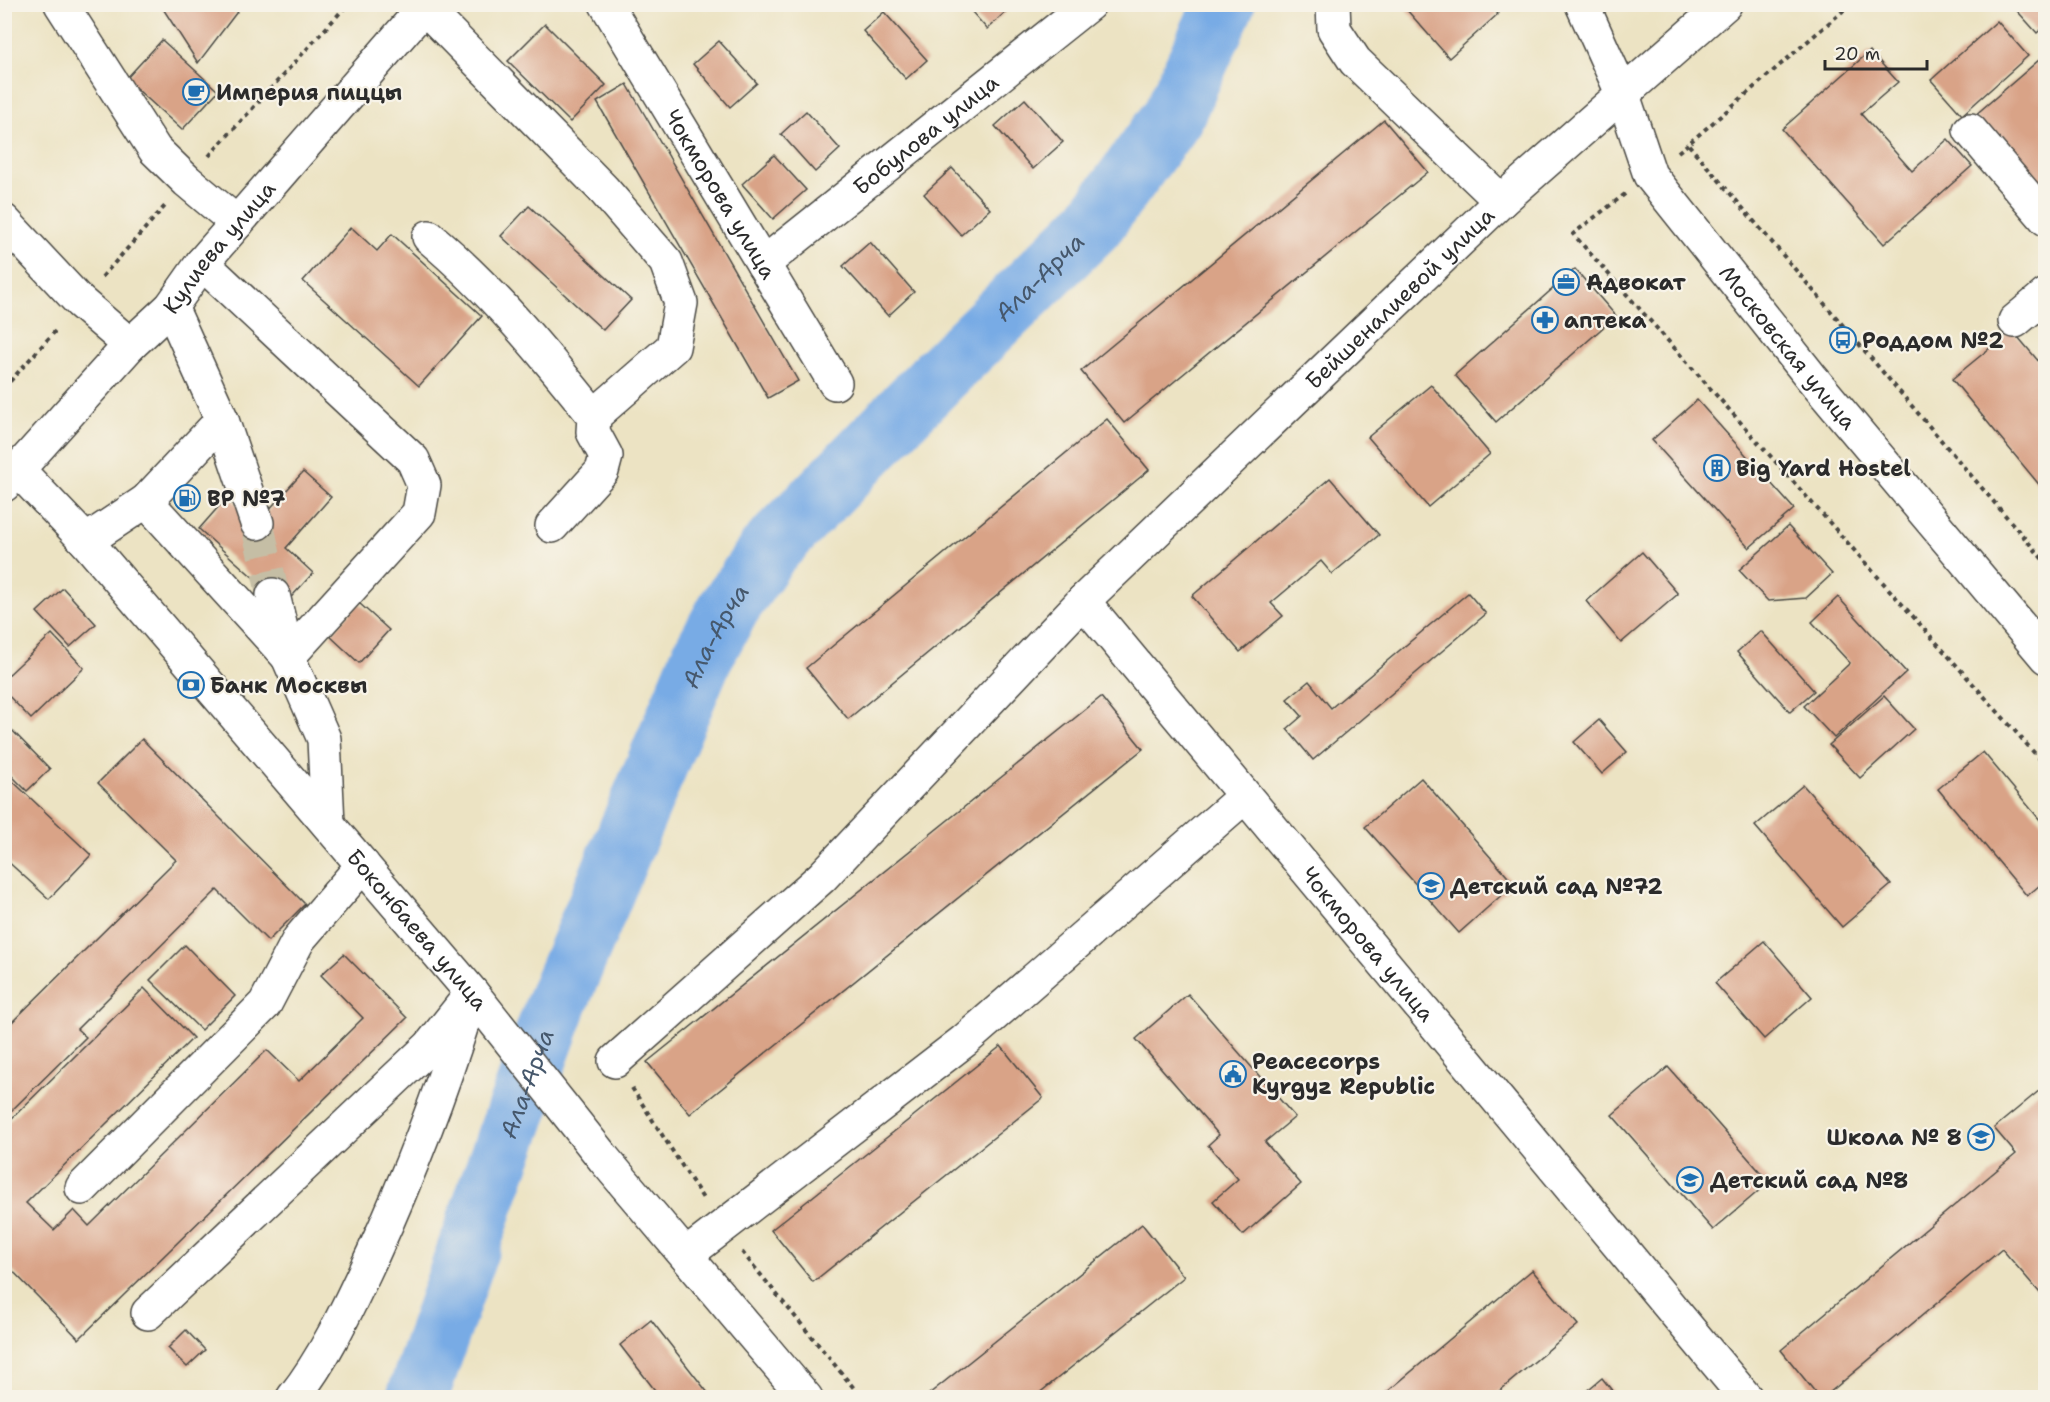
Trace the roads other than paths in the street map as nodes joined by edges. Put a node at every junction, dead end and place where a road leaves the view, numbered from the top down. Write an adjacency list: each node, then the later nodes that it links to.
1 (61, 4): 13 (street)
2 (606, 4): 16 (street, Чокморова улица)
3 (1089, 4): 16 (street, Бобулова улица)
4 (1334, 4): 10 (street)
5 (1582, 4): 8 (street, Московская улица)
6 (1725, 4): 8 (street, Бейшеналиевой улица)
7 (425, 6): 13 (street, Кулиева улица); 22 (street)
8 (1623, 95): 10 (street, Бейшеналиевой улица); 32 (street, Московская улица)
9 (1970, 130): 11 (street)
10 (1501, 201): 30 (street, Бейшеналиевой улица)
11 (2046, 219)
12 (4, 221): 20 (street)
13 (237, 223): 15 (street, Кулиева улица)
14 (429, 237): 22 (street)
15 (202, 263): 18 (street, Кулиева улица); 31 (street)
16 (763, 264): 21 (street, Чокморова улица)
17 (2046, 295): 19 (street)
18 (171, 307): 20 (street, Кулиева улица); 23 (street)
19 (2015, 321)
20 (130, 345): 24 (street, Кулиева улица)
21 (836, 383)
22 (594, 416): 27 (street)
23 (222, 420): 25 (street); 26 (street)
24 (11, 478): 28 (street, Боконбаева улица)
25 (146, 501): 28 (street); 31 (street)
26 (257, 523)
27 (552, 526)
28 (86, 541): 34 (street, Боконбаева улица)
29 (273, 595): 31 (street)
30 (1083, 601): 33 (street, Чокморова улица); 37 (street, Бейшеналиевой улица)
31 (288, 657): 34 (street)
32 (2046, 657)
33 (1245, 796): 39 (street); 43 (street, Чокморова улица)
34 (328, 824): 35 (street, Боконбаева улица)
35 (363, 865): 36 (street, Боконбаева улица); 38 (street)
36 (472, 993): 39 (street, Боконбаева улица); 40 (street); 41 (street)
37 (615, 1061)
38 (81, 1188)
39 (686, 1255): 42 (street, Боконбаева улица)
40 (148, 1313)
41 (293, 1398)
42 (806, 1398)
43 (1746, 1398)

